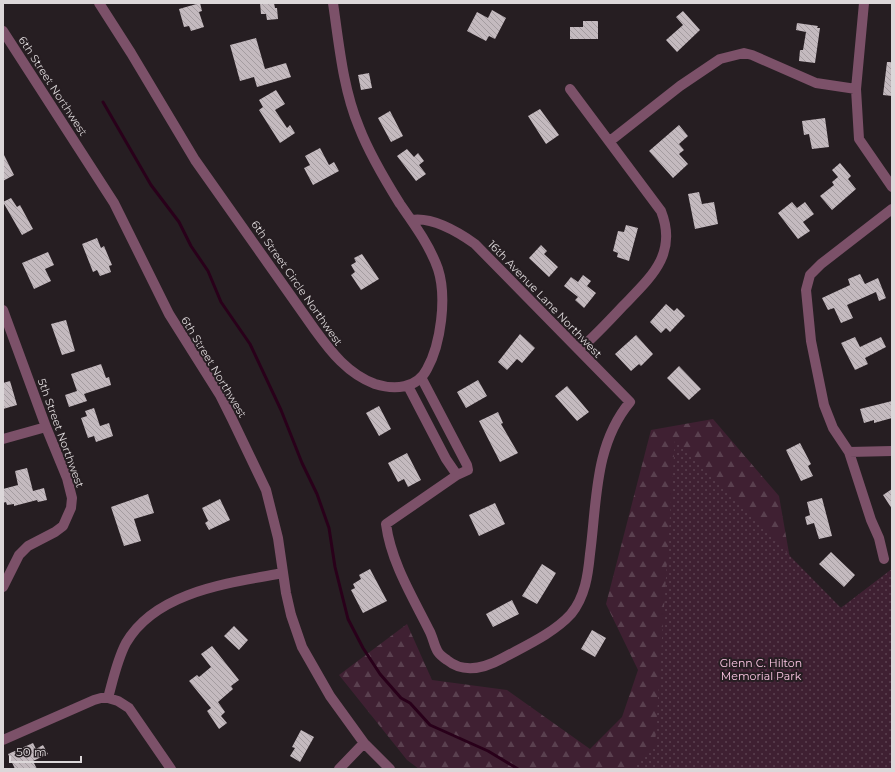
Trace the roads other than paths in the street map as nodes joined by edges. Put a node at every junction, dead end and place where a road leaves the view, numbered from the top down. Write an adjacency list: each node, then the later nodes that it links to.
1 (99, 3): 14 (street, 6th Street Circle Northwest)
2 (333, 3): 10 (street)
3 (864, 3): 6 (street)
4 (3, 31): 21 (street, 6th Street Northwest)
5 (570, 89): 7 (street)
6 (856, 89): 7 (street); 8 (street)
7 (610, 141): 12 (street)
8 (892, 187)
9 (892, 209): 18 (street)
10 (412, 220): 12 (street, 16th Avenue Lane Northwest); 13 (street)
11 (3, 310): 15 (street, 5th Street Northwest)
12 (580, 350): 19 (street, 16th Avenue Lane Northwest)
13 (422, 379): 14 (street, 6th Street Circle Northwest); 19 (street)
14 (408, 386): 19 (street)
15 (46, 426): 16 (street); 22 (street, 5th Street Northwest)
16 (3, 439)
17 (892, 451): 18 (street)
18 (849, 452): 20 (street)
19 (456, 475)
20 (884, 559)
21 (283, 573): 23 (street); 25 (street, 6th Street Northwest)
22 (3, 587)
23 (108, 698): 24 (street); 26 (street)
24 (3, 740)
25 (364, 743): 27 (street); 28 (street, 6th Street Northwest)
26 (171, 769)
27 (338, 769)
28 (390, 769)

